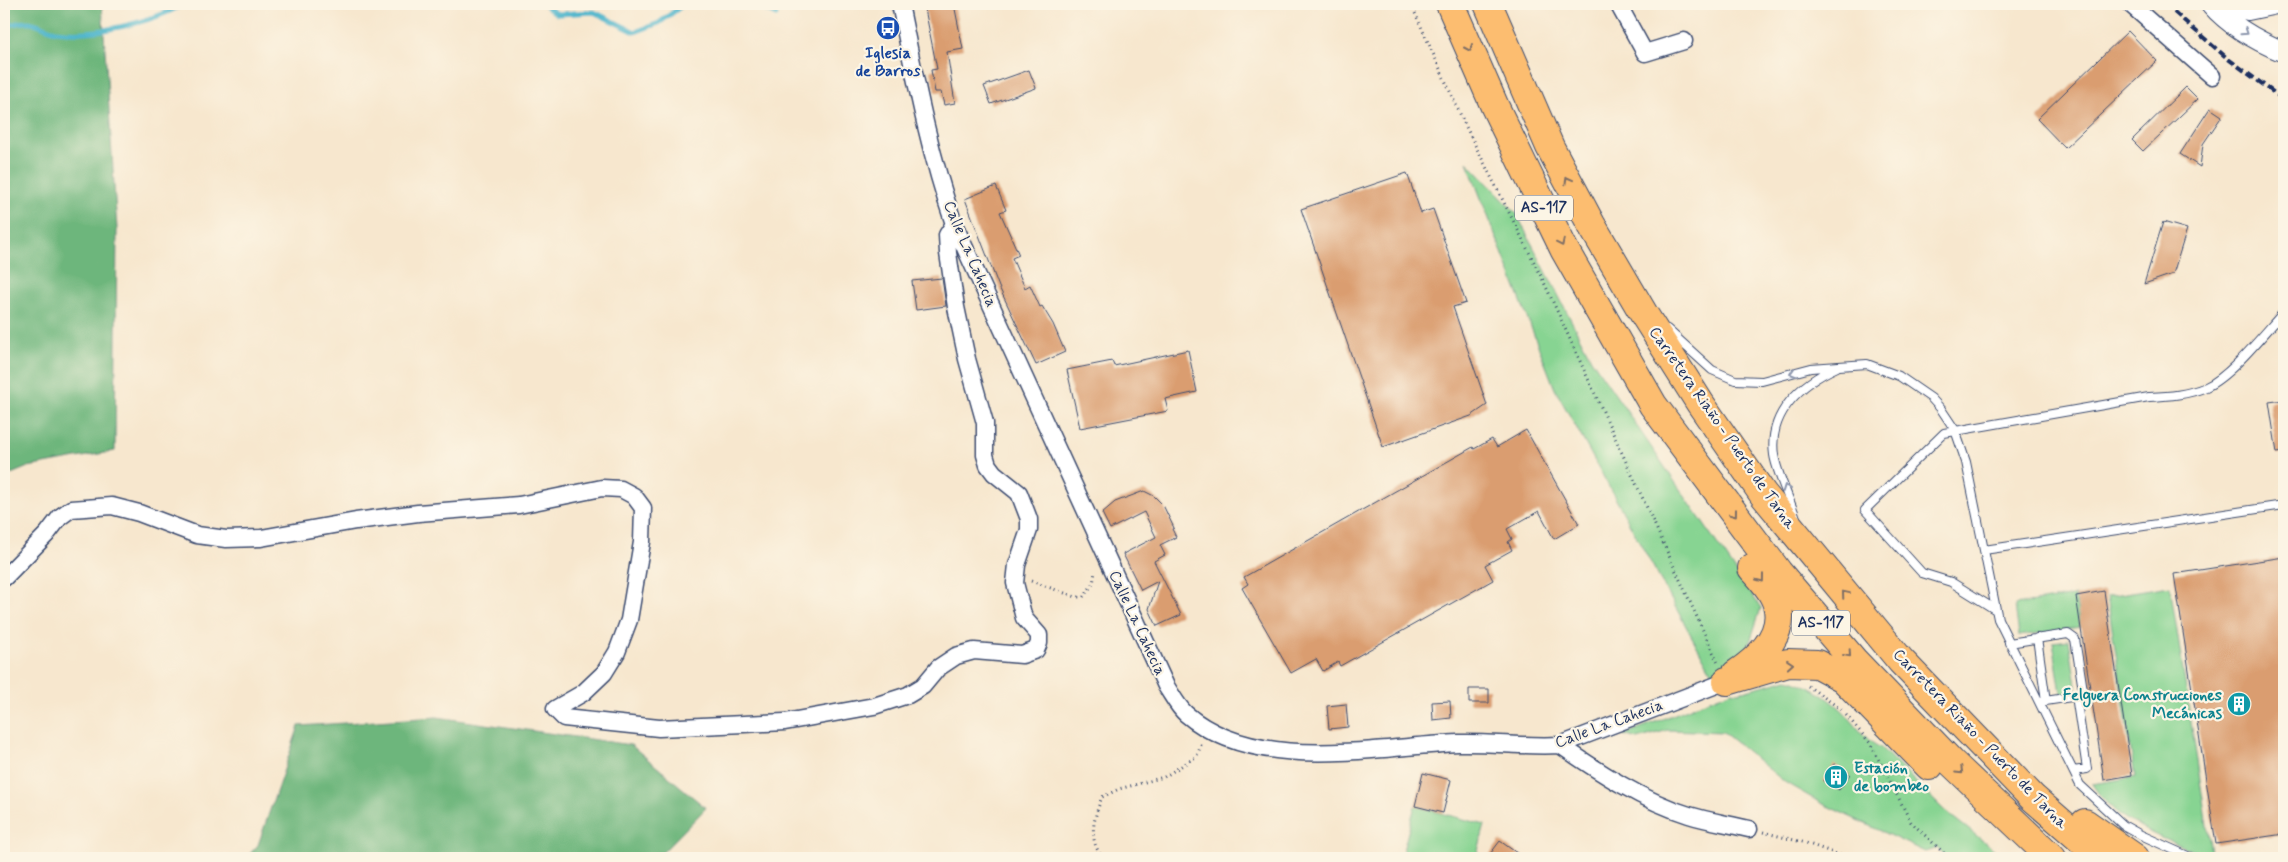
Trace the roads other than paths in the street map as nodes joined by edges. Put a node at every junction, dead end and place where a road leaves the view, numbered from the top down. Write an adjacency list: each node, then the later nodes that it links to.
1 (900, 4): 12 (street, Calle La Cahecia)
2 (1450, 4): 16 (highway, Carretera Riaño - Puerto de Tarna / AS-117, one-way to 16)
3 (1488, 4): 13 (highway, Carretera Riaño - Puerto de Tarna / AS-117, one-way to 3)
4 (1618, 4): 9 (street)
5 (2130, 4): 11 (street)
6 (2211, 4): 10 (street, one-way to 10)
7 (2223, 4): 8 (street)
8 (2276, 4)
9 (1684, 41)
10 (2284, 52)
11 (2212, 76)
12 (954, 224): 21 (street); 28 (street, Calle La Cahecia)
13 (1634, 299): 15 (lane, one-way to 13); 19 (highway, Carretera Riaño - Puerto de Tarna / AS-117)
14 (2284, 312): 17 (lane)
15 (1841, 365): 17 (lane); 19 (lane, one-way to 15)
16 (1653, 405): 25 (highway, one-way to 25); 31 (highway, Carretera Riaño - Puerto de Tarna / AS-117, one-way to 31)
17 (1955, 430): 20 (lane); 22 (lane)
18 (2284, 505): 20 (lane)
19 (1808, 550): 30 (highway, Carretera Riaño - Puerto de Tarna / AS-117, one-way to 19)
20 (1984, 550): 22 (lane)
21 (4, 578)
22 (1996, 610): 24 (lane)
23 (2037, 638): 24 (lane); 26 (lane); 27 (lane)
24 (2009, 642): 27 (lane)
25 (1727, 681): 28 (street, Calle La Cahecia); 31 (highway, one-way to 31)
26 (2076, 696): 27 (lane); 29 (lane)
27 (2042, 702): 29 (lane)
28 (1560, 745): 32 (street)
29 (2073, 771): 36 (lane)
30 (2032, 797): 34 (highway, Carretera Riaño - Puerto de Tarna / AS-117); 35 (highway)
31 (2012, 821): 33 (highway, Carretera Riaño - Puerto de Tarna / AS-117)
32 (1749, 829)
33 (2052, 858)
34 (2102, 858)
35 (2135, 858)
36 (2192, 858)

